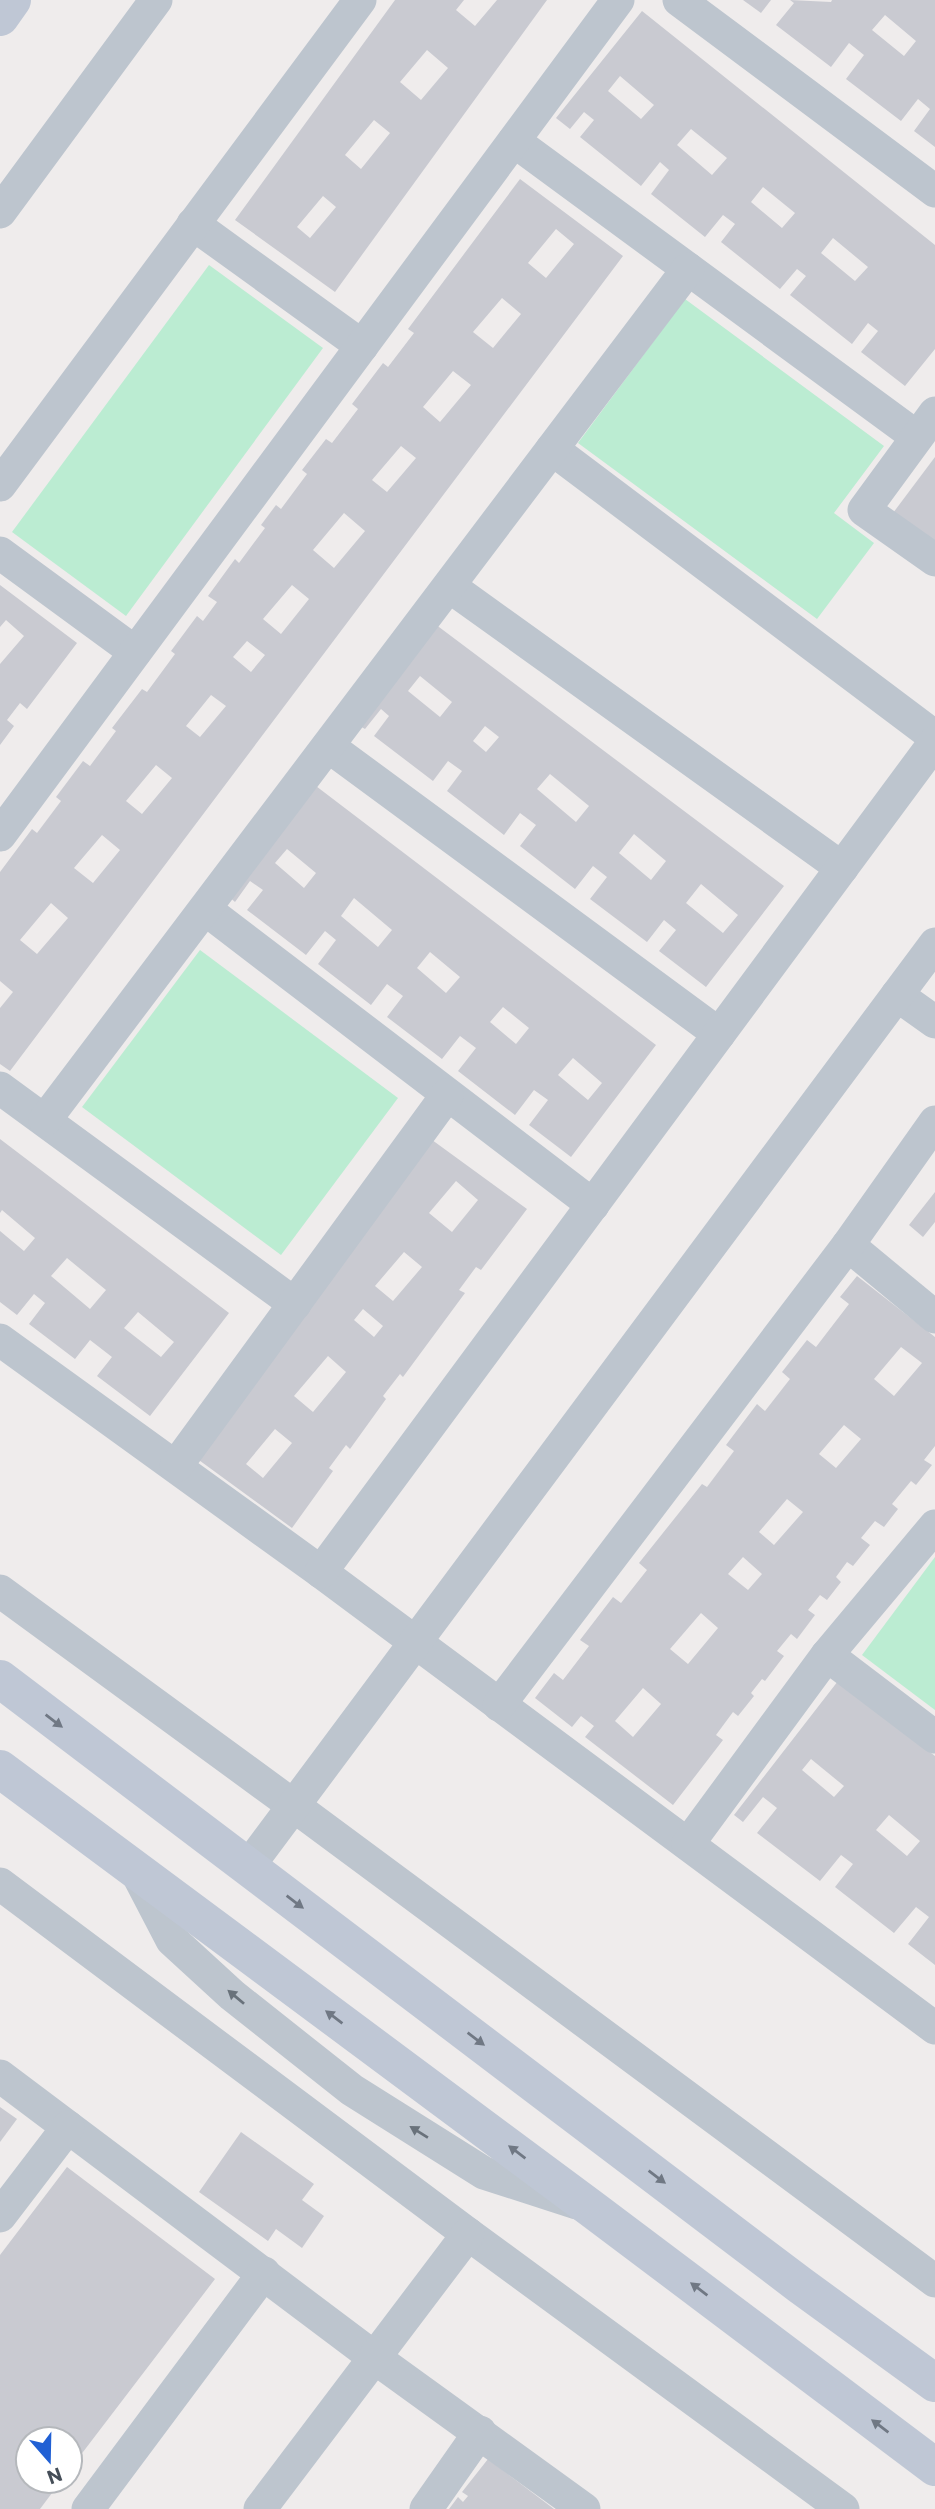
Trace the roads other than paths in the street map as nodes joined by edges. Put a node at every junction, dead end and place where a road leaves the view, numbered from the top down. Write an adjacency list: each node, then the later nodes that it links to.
1 (12, 0): 6 (street)
2 (156, 0): 9 (street)
3 (360, 0): 10 (street)
4 (618, 0): 7 (street)
5 (679, 0): 8 (street)
6 (0, 17)
7 (514, 141): 11 (street); 12 (street)
8 (935, 191)
9 (0, 212)
10 (193, 224): 12 (street); 15 (street)
11 (688, 269): 13 (street); 14 (street)
12 (362, 346): 19 (street)
13 (926, 425): 17 (street)
14 (552, 449): 18 (street); 20 (street)
15 (0, 485)
16 (0, 553): 19 (street)
17 (935, 560)
18 (449, 586): 21 (street); 23 (street)
19 (135, 652): 22 (street)
20 (935, 740): 23 (street)
21 (328, 746): 24 (street); 28 (street)
22 (0, 835)
23 (842, 868): 28 (street)
24 (205, 909): 30 (street); 31 (street)
25 (935, 944): 26 (street)
26 (897, 995): 27 (street); 42 (street)
27 (935, 1022)
28 (719, 1034): 33 (street)
29 (0, 1088): 31 (street)
30 (447, 1095): 33 (street); 35 (street)
31 (45, 1120): 35 (street)
32 (935, 1122): 34 (street)
33 (593, 1205): 40 (street)
34 (848, 1245): 36 (street); 45 (street)
35 (295, 1304): 38 (street)
36 (935, 1317)
37 (0, 1340): 38 (street)
38 (176, 1466): 40 (street)
39 (935, 1526): 43 (street)
40 (321, 1572): 42 (street)
41 (0, 1591): 48 (street)
42 (416, 1643): 45 (street); 48 (street)
43 (827, 1656): 46 (street); 49 (street)
44 (0, 1679): 50 (street, one-way to 50)
45 (499, 1705): 49 (street)
46 (935, 1737)
47 (0, 1769): 62 (street, one-way to 47)
48 (294, 1806): 50 (street); 58 (street)
49 (688, 1844): 52 (street)
50 (248, 1867): 60 (street, one-way to 60)
51 (0, 1884): 56 (street)
52 (935, 2028)
53 (0, 2076): 54 (street)
54 (68, 2127): 55 (street); 57 (street)
55 (0, 2216)
56 (468, 2234): 59 (street); 67 (street)
57 (264, 2273): 59 (street); 63 (street)
58 (935, 2281)
59 (375, 2358): 61 (street); 64 (street)
60 (935, 2383)
61 (480, 2432): 65 (street); 66 (street)
62 (935, 2467)
63 (88, 2509)
64 (260, 2509)
65 (426, 2509)
66 (584, 2509)
67 (842, 2509)

